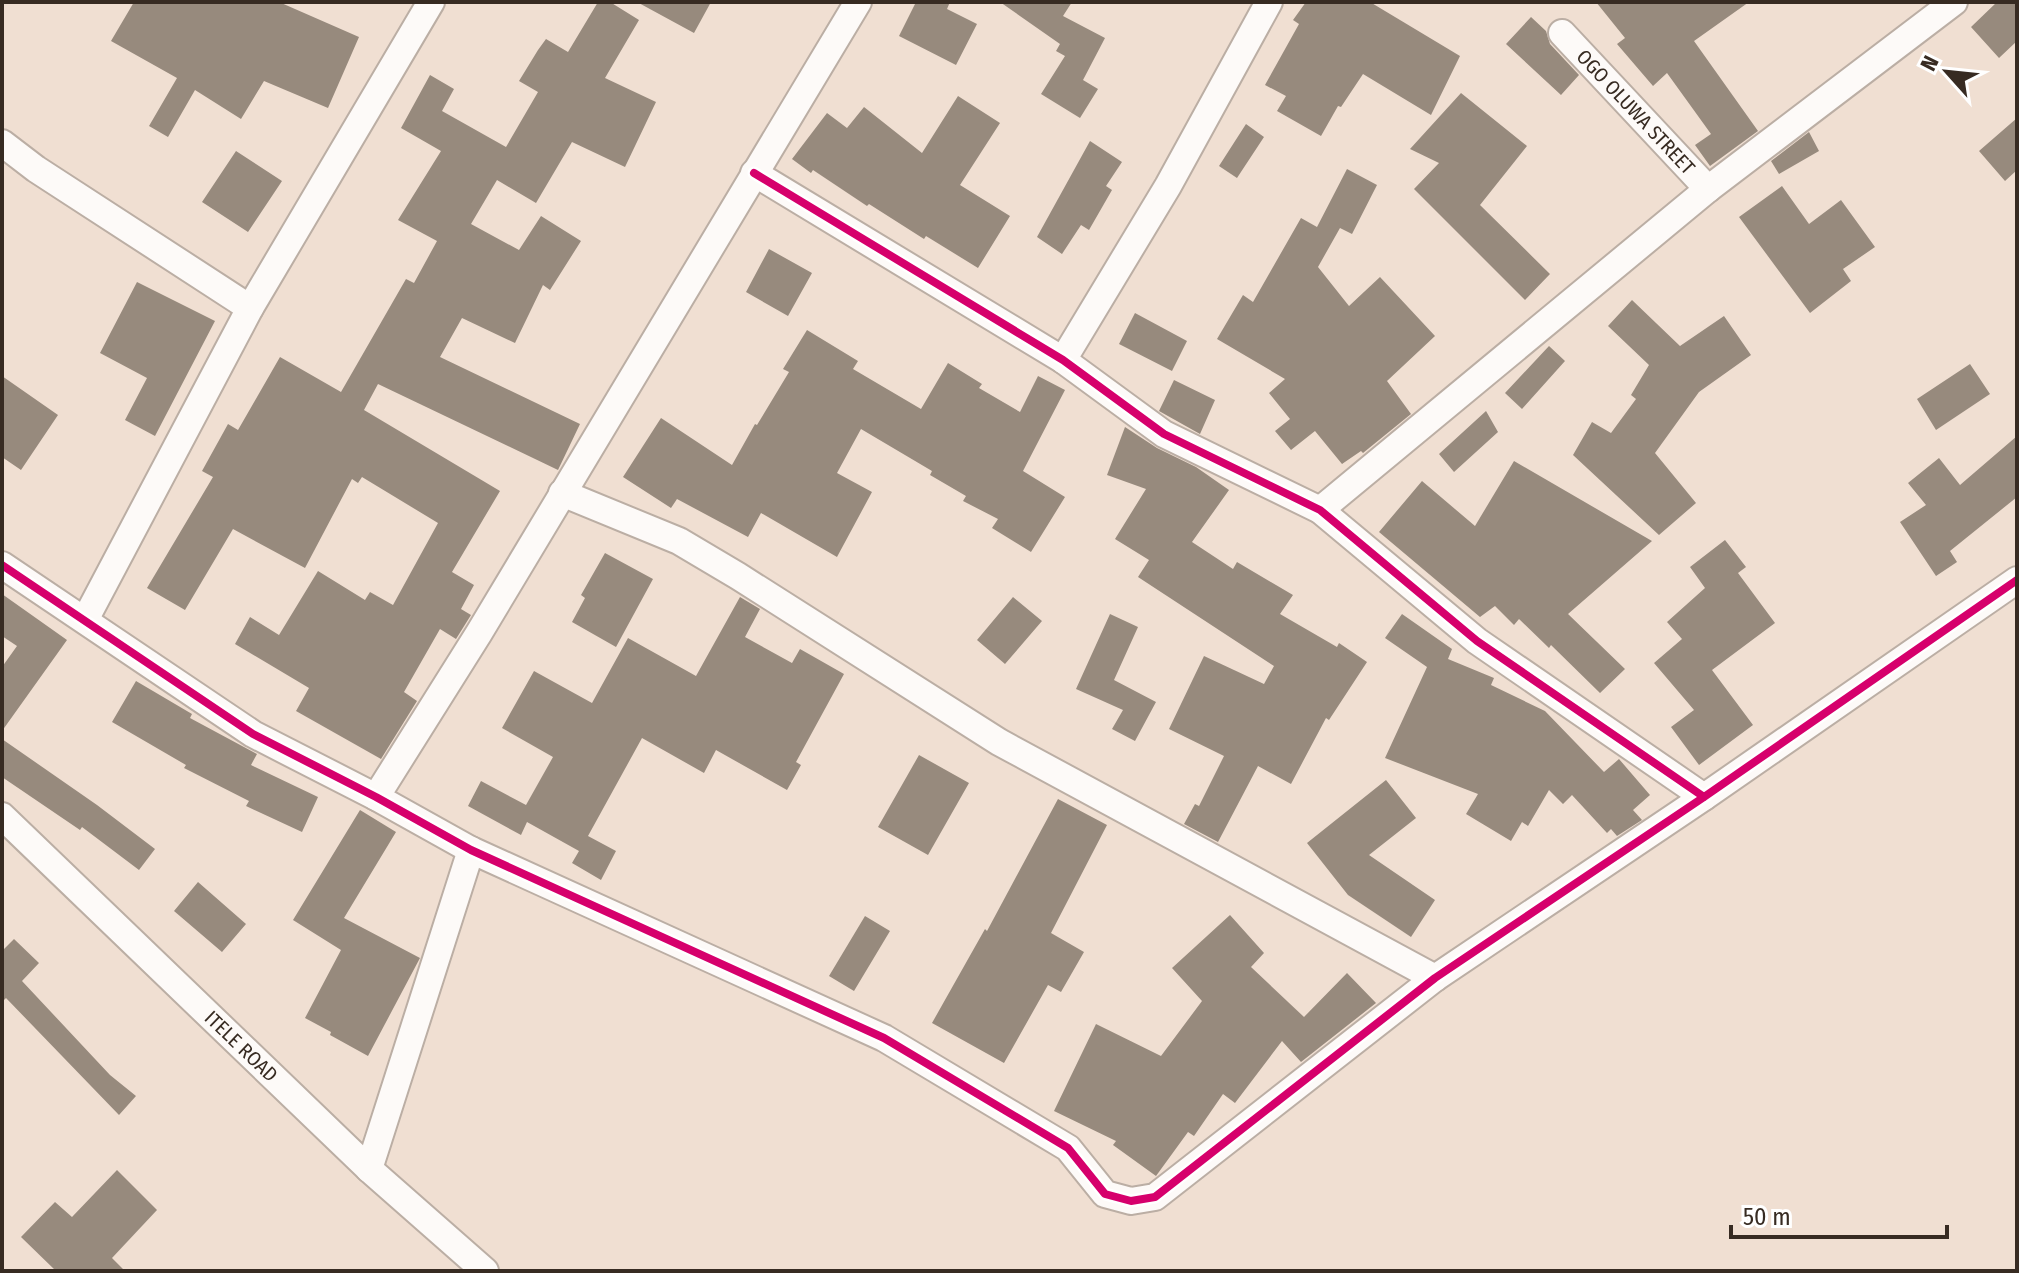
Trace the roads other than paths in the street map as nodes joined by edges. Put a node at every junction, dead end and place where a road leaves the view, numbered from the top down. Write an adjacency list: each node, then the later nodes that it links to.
1 (431, 2): 9 (street)
2 (858, 2): 7 (street)
3 (1269, 2): 10 (street)
4 (1954, 2): 8 (street)
5 (1562, 33): 8 (street, OGO OLUWA STREET)
6 (2, 143): 9 (street)
7 (754, 173): 10 (street); 11 (street)
8 (1708, 189): 12 (street)
9 (250, 308): 15 (street)
10 (1063, 360): 12 (street)
11 (562, 493): 16 (street); 20 (street)
12 (1320, 510): 17 (street)
13 (2, 565): 15 (street)
14 (2017, 580): 17 (street)
15 (85, 620): 16 (street)
16 (376, 797): 19 (street)
17 (1704, 797): 20 (street)
18 (2, 816): 21 (street, ITELE ROAD)
19 (471, 850): 20 (street); 21 (street)
20 (1435, 978)
21 (369, 1169): 22 (street, ITELE ROAD)
22 (485, 1271)

